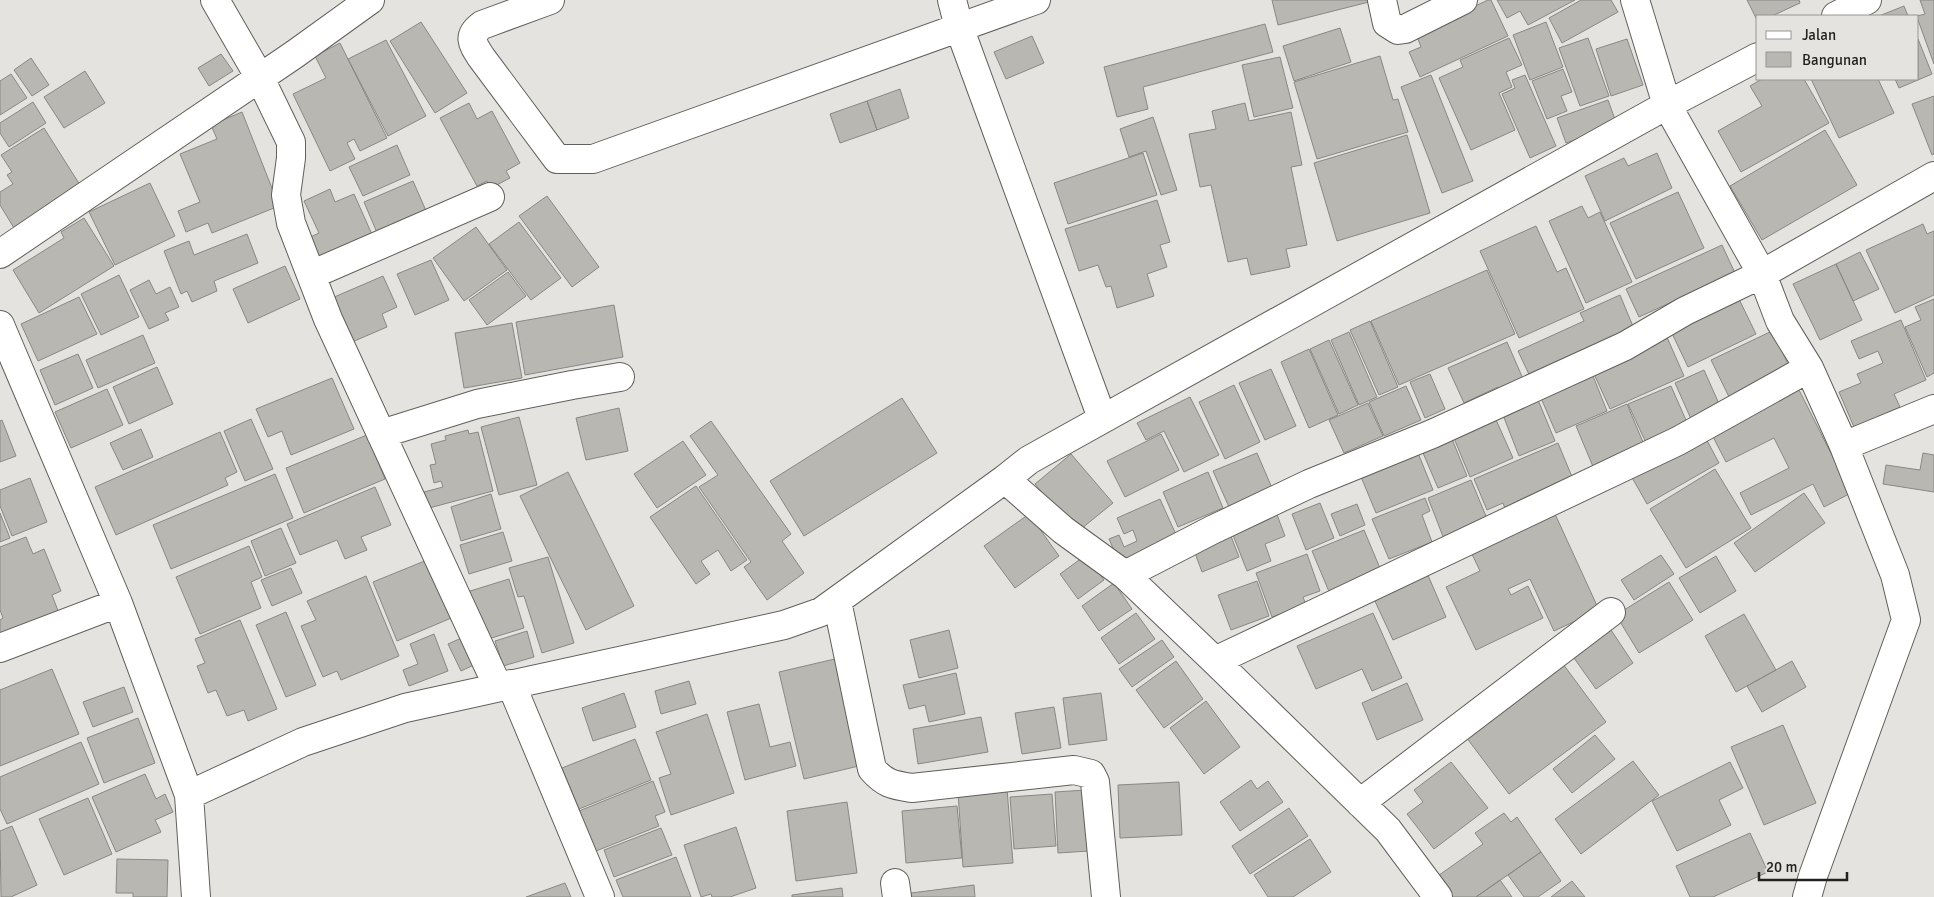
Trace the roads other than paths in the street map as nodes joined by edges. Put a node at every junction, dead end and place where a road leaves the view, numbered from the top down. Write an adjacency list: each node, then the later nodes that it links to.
1 (215, 0): 13 (street)
2 (370, 0): 13 (street)
3 (550, 0): 11 (street)
4 (952, 0): 11 (street)
5 (1036, 0): 11 (street)
6 (1382, 0): 7 (street)
7 (1463, 0)
8 (1635, 0): 14 (street)
9 (1867, 0): 10 (street)
10 (1838, 15)
11 (959, 27): 24 (street)
12 (1756, 58): 14 (street)
13 (260, 78): 17 (street); 19 (street)
14 (1667, 104): 18 (street); 24 (street)
15 (1934, 176): 18 (street)
16 (490, 197): 19 (street)
17 (0, 254)
18 (1762, 274): 21 (street); 28 (street)
19 (311, 275): 25 (street)
20 (0, 325): 30 (street)
21 (1808, 368): 26 (street); 33 (street)
22 (620, 377): 25 (street)
23 (1934, 409): 26 (street)
24 (1102, 418): 27 (street)
25 (381, 434): 34 (street)
26 (1844, 446): 41 (street)
27 (1005, 479): 28 (street); 29 (street)
28 (1125, 575): 33 (street)
29 (837, 600): 34 (street); 39 (street)
30 (118, 603): 32 (street); 35 (street)
31 (1611, 612): 36 (street)
32 (0, 648)
33 (1215, 660): 36 (street)
34 (504, 685): 35 (street); 38 (street)
35 (189, 795): 37 (street)
36 (1360, 803): 40 (street)
37 (196, 897)
38 (600, 897)
39 (1106, 897)
40 (1438, 897)
41 (1807, 897)

